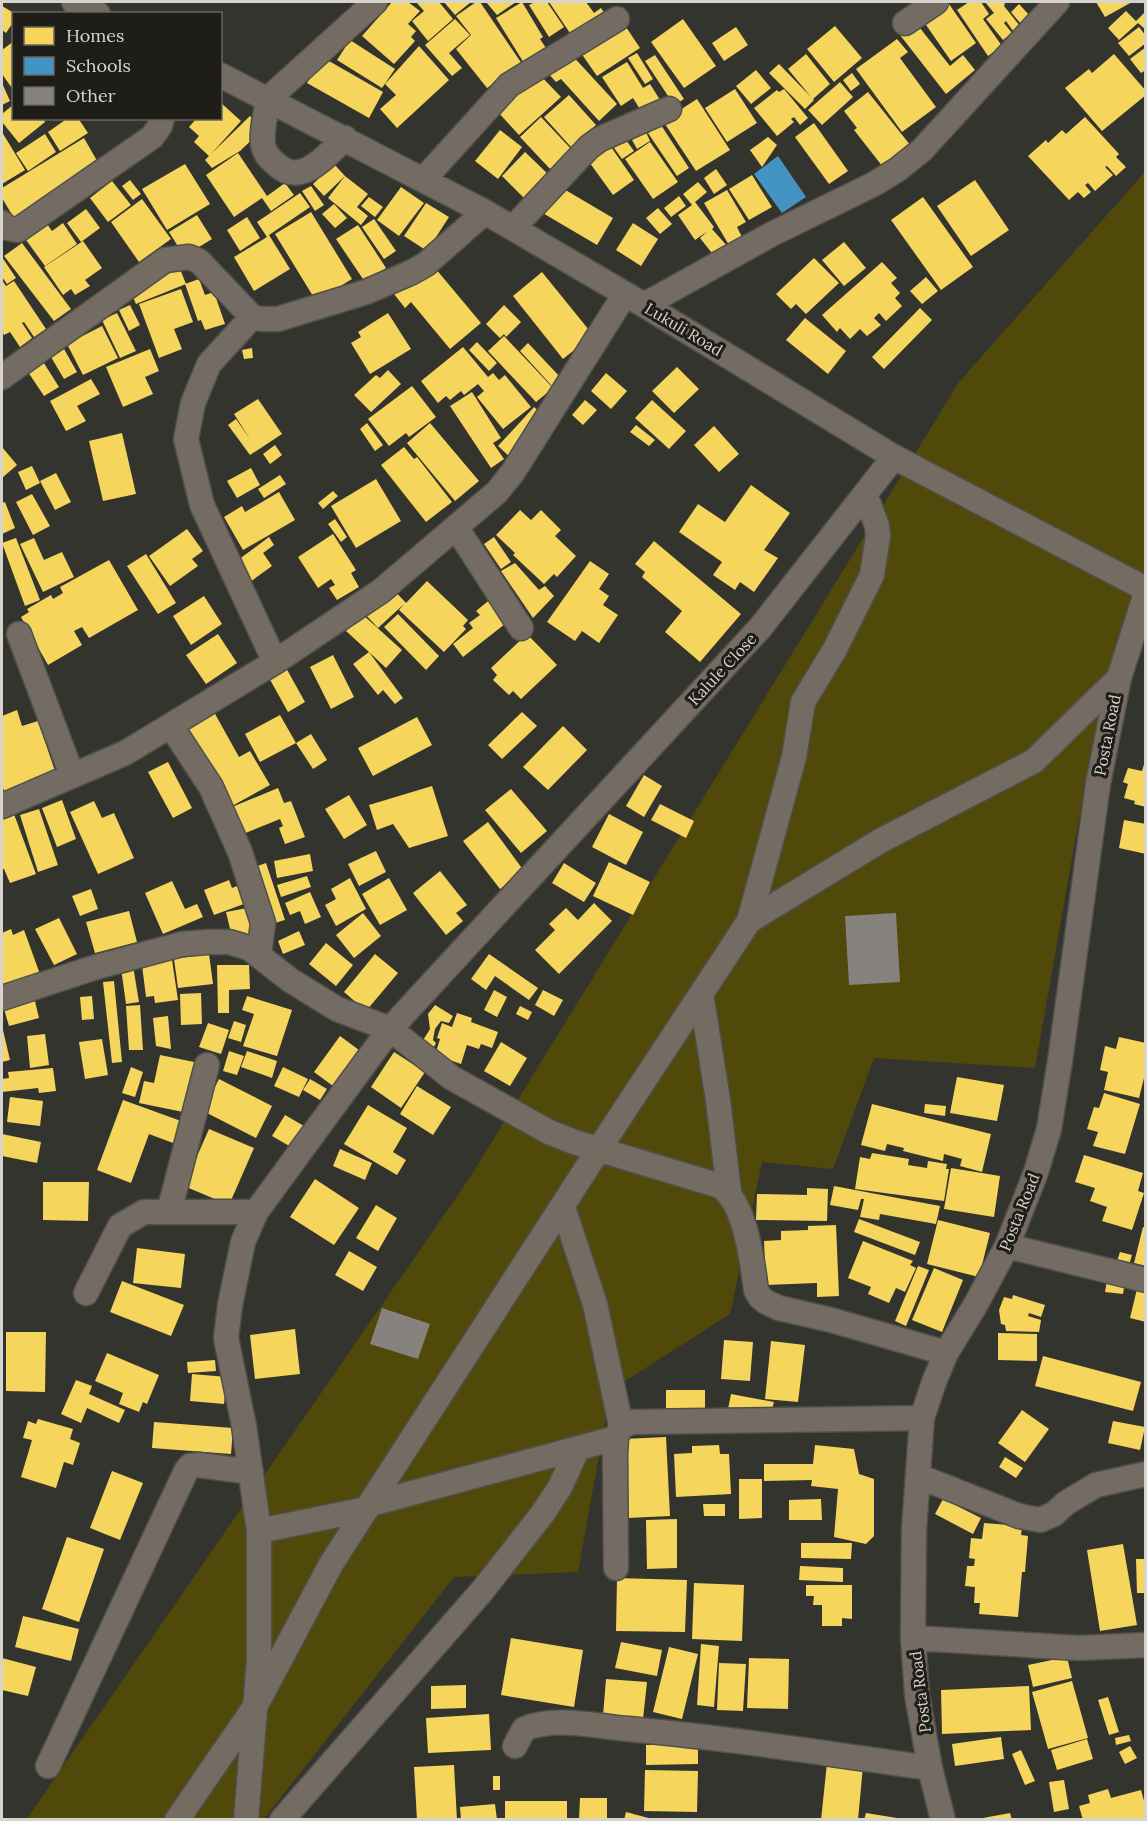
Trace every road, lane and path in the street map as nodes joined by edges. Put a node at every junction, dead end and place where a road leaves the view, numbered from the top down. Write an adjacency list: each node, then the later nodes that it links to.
1 (74, 2): 5 (street)
2 (375, 2): 9 (street)
3 (936, 2): 7 (street)
4 (1057, 2): 17 (street)
5 (94, 12)
6 (617, 19): 13 (street)
7 (905, 23)
8 (222, 76): 9 (street, Lukuli Road)
9 (268, 99): 12 (street, Lukuli Road); 12 (street)
10 (669, 109): 16 (street)
11 (162, 120): 15 (street)
12 (345, 138): 13 (street, Lukuli Road)
13 (423, 180): 14 (street, Lukuli Road)
14 (485, 212): 16 (street, Lukuli Road); 18 (street)
15 (2, 223)
16 (513, 228): 17 (street, Lukuli Road)
17 (634, 299): 20 (street, Lukuli Road); 22 (street)
18 (252, 317): 19 (street); 26 (street)
19 (2, 377)
20 (894, 457): 21 (street, Kalule Close); 23 (street, Lukuli Road)
21 (865, 494): 31 (street); 35 (street, Kalule Close)
22 (456, 527): 24 (street); 26 (street)
23 (1146, 591): 27 (street, Posta Road)
24 (521, 628)
25 (19, 634): 29 (street)
26 (275, 662): 28 (street)
27 (1119, 678): 31 (street); 42 (street, Posta Road)
28 (171, 726): 29 (street); 32 (street)
29 (72, 775): 30 (street)
30 (2, 806)
31 (749, 921): 33 (street)
32 (259, 956): 34 (street); 35 (street)
33 (701, 994): 37 (street); 38 (street)
34 (2, 998)
35 (390, 1029): 37 (street); 41 (street, Kalule Close)
36 (207, 1065): 40 (street)
37 (599, 1149): 38 (street); 39 (street)
38 (729, 1192): 45 (street)
39 (563, 1207): 47 (street); 52 (street)
40 (169, 1212): 41 (street); 44 (street)
41 (256, 1212): 49 (street, Kalule Close)
42 (1007, 1246): 43 (street); 45 (street, Posta Road)
43 (1146, 1280)
44 (86, 1293)
45 (946, 1353): 46 (street, Posta Road)
46 (922, 1418): 47 (street); 51 (street, Posta Road)
47 (619, 1432): 48 (street); 54 (street)
48 (578, 1448): 52 (street); 63 (street)
49 (251, 1473): 53 (street, Kalule Close); 59 (street)
50 (1146, 1474): 51 (street)
51 (918, 1476): 55 (street, Posta Road)
52 (369, 1506): 53 (street); 57 (street)
53 (259, 1531): 57 (street, Kalule Close)
54 (616, 1568)
55 (914, 1638): 56 (street); 60 (street, Posta Road)
56 (1146, 1645)
57 (256, 1705): 61 (street); 62 (street, Kalule Close)
58 (515, 1746): 60 (street)
59 (48, 1766)
60 (930, 1768): 64 (street, Posta Road)
61 (177, 1820)
62 (246, 1820)
63 (282, 1820)
64 (943, 1820)

